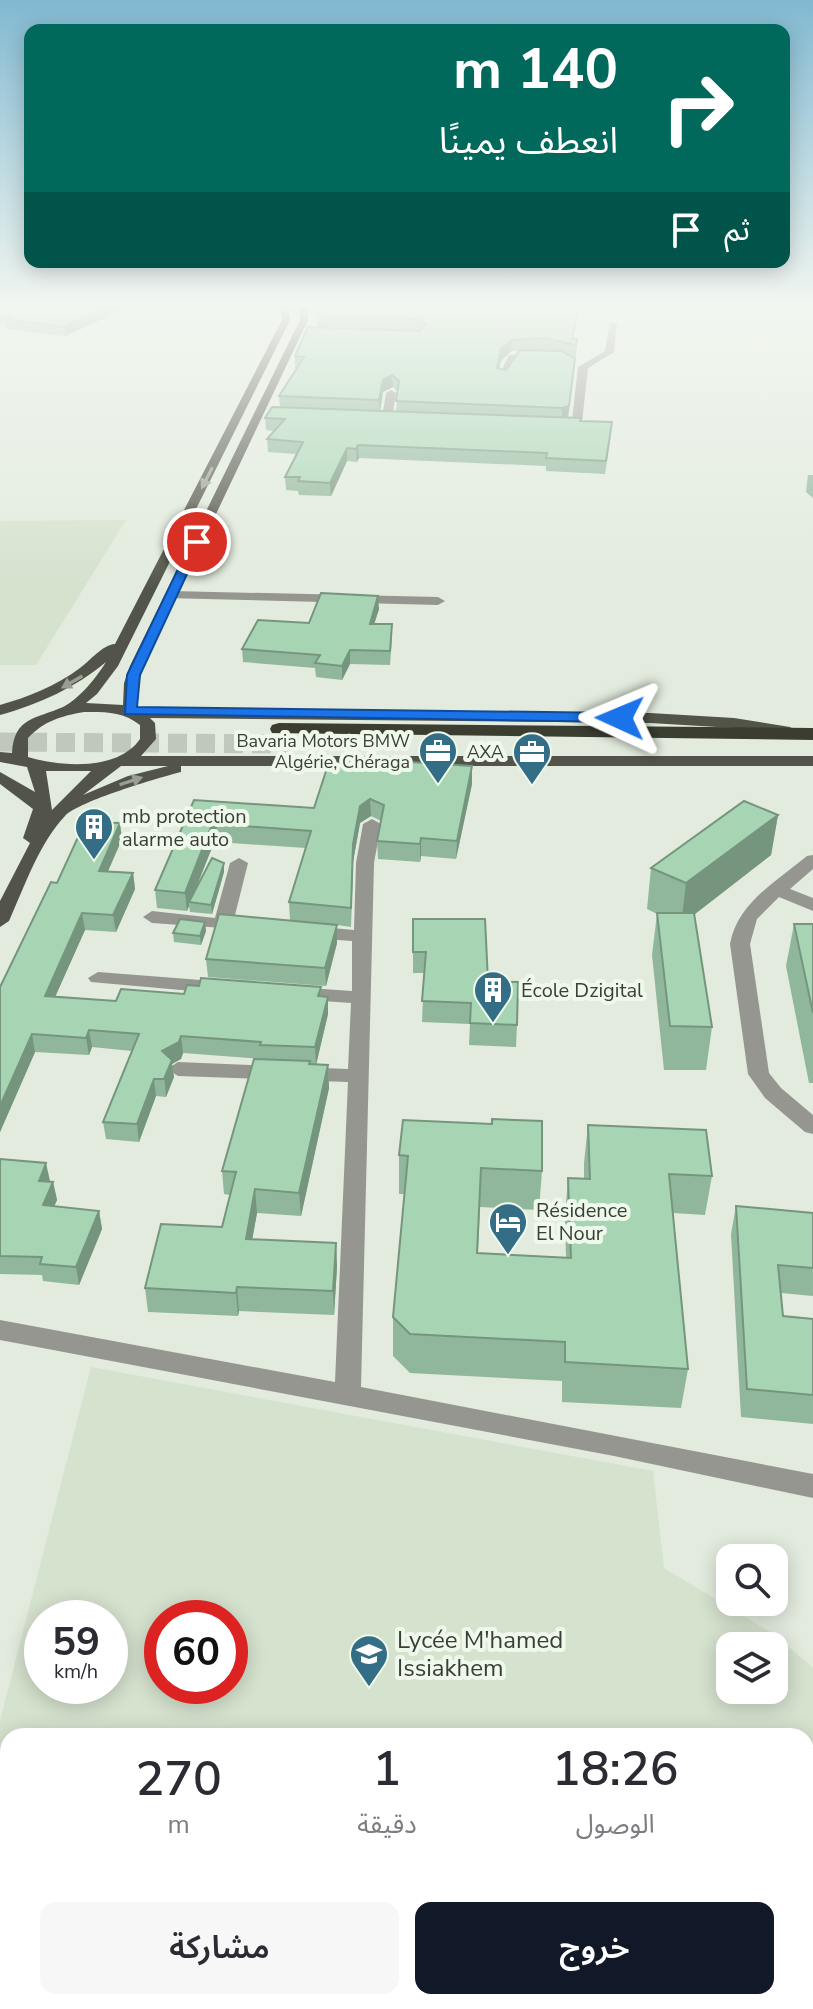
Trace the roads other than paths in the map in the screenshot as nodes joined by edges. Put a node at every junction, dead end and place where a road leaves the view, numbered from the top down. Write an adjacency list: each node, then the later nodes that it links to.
1 (245, 401): 13 (main road, one-way to 13)
2 (265, 401): 5 (main road)
3 (390, 401): 8 (street)
4 (577, 401): 10 (street)
5 (259, 413): 6 (street); 11 (main road)
6 (275, 413)
7 (371, 417): 8 (street)
8 (387, 418): 9 (street)
9 (401, 419)
10 (540, 425)
11 (171, 595): 12 (street); 16 (main road)
12 (438, 601)
13 (129, 630): 14 (main road); 15 (main road, one-way to 15)
14 (71, 707): 16 (main road); 17 (main road)
15 (0, 712): 17 (main road)
16 (132, 712): 18 (main road); 24 (main road)
17 (45, 714): 21 (main road)
18 (805, 734): 19 (highway)
19 (813, 748)
20 (0, 757): 21 (main road)
21 (27, 760): 24 (main road); 26 (main road)
22 (228, 761): 23 (main road); 24 (main road); 26 (main road, one-way to 22)
23 (813, 761)
24 (119, 762): 26 (main road)
25 (0, 777): 26 (main road)
26 (52, 811): 33 (main road)
27 (372, 824): 35 (street)
28 (813, 860): 30 (street)
29 (239, 863): 34 (street)
30 (777, 890): 31 (street); 40 (street)
31 (813, 905)
32 (152, 917): 34 (street)
33 (0, 921)
34 (223, 924): 35 (street)
35 (363, 943): 37 (street)
36 (98, 978): 37 (street)
37 (361, 998): 39 (street)
38 (178, 1069): 39 (street)
39 (359, 1076): 42 (street)
40 (813, 1127)
41 (0, 1330): 42 (street)
42 (348, 1395): 43 (street)
43 (813, 1486)

